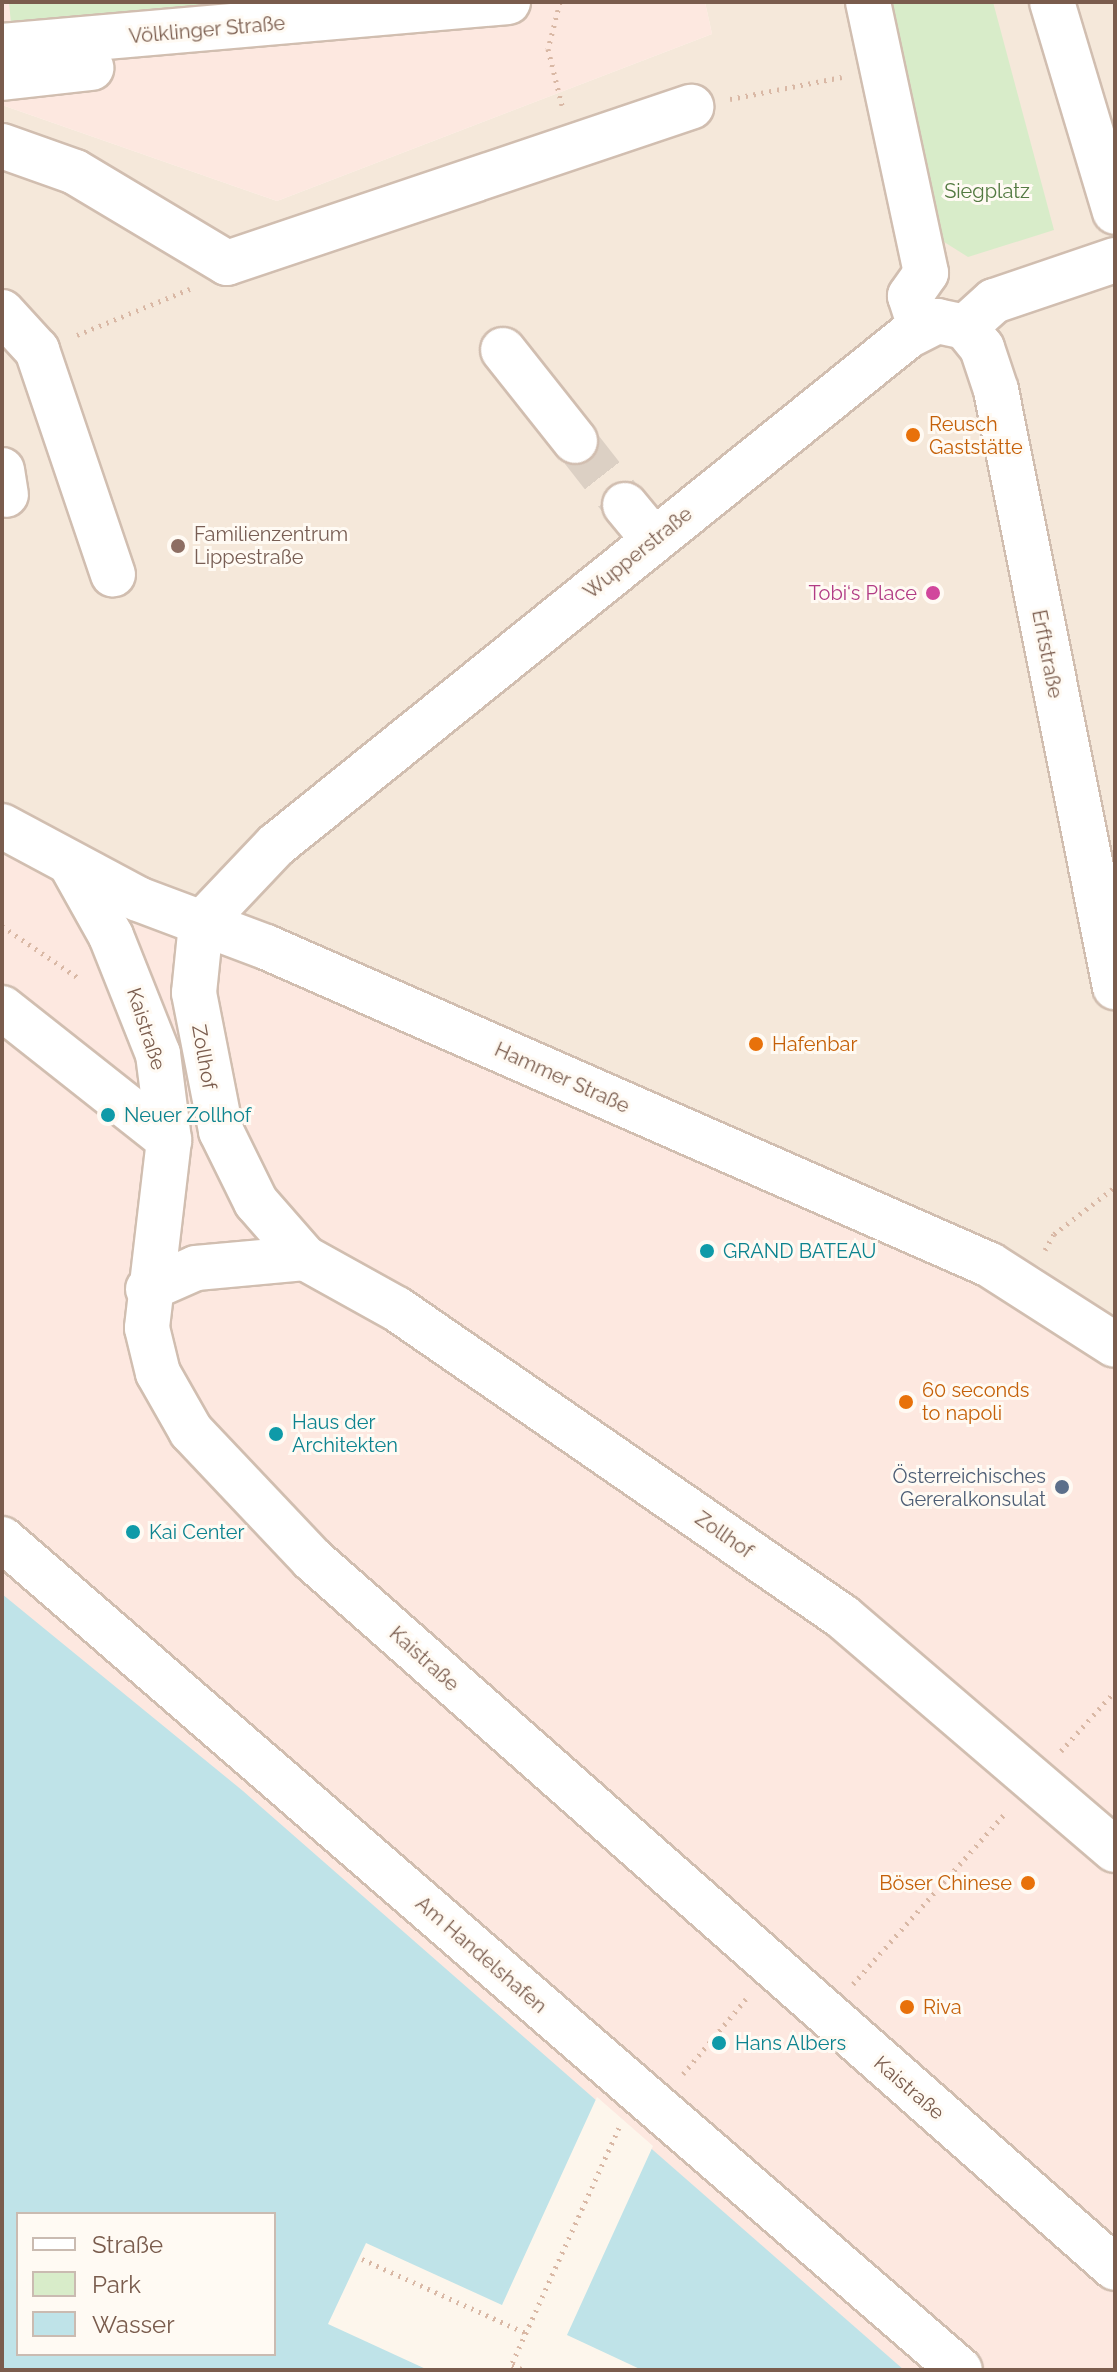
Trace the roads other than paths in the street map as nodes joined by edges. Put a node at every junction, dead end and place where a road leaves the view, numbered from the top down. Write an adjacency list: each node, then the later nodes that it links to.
1 (508, 2): 4 (street, Völklinger Straße)
2 (868, 2): 12 (street)
3 (1052, 2): 9 (street)
4 (178, 33): 5 (street, Völklinger Straße); 6 (street)
5 (2, 46)
6 (2, 78)
7 (691, 107): 8 (street)
8 (2, 146)
9 (1115, 212)
10 (1115, 260): 13 (street)
11 (2, 312): 18 (street)
12 (920, 327): 13 (street); 17 (street, Wupperstraße)
13 (965, 327): 22 (street, Erftstraße)
14 (503, 350): 15 (street)
15 (575, 441)
16 (625, 505): 17 (street)
17 (654, 540): 21 (street, Wupperstraße)
18 (113, 575)
19 (2, 826): 20 (street, Hammer Straße)
20 (73, 868): 21 (street, Hammer Straße); 24 (street, Kaistraße)
21 (201, 924): 25 (street, Zollhof); 27 (street, Hammer Straße)
22 (1115, 987)
23 (2, 1008): 24 (street)
24 (169, 1140): 26 (street, Kaistraße)
25 (305, 1258): 26 (street); 29 (street, Zollhof)
26 (148, 1289): 30 (street, Kaistraße)
27 (1115, 1345)
28 (2, 1539): 31 (street, Am Handelshafen)
29 (1115, 1850)
30 (1115, 2268)
31 (960, 2370)

